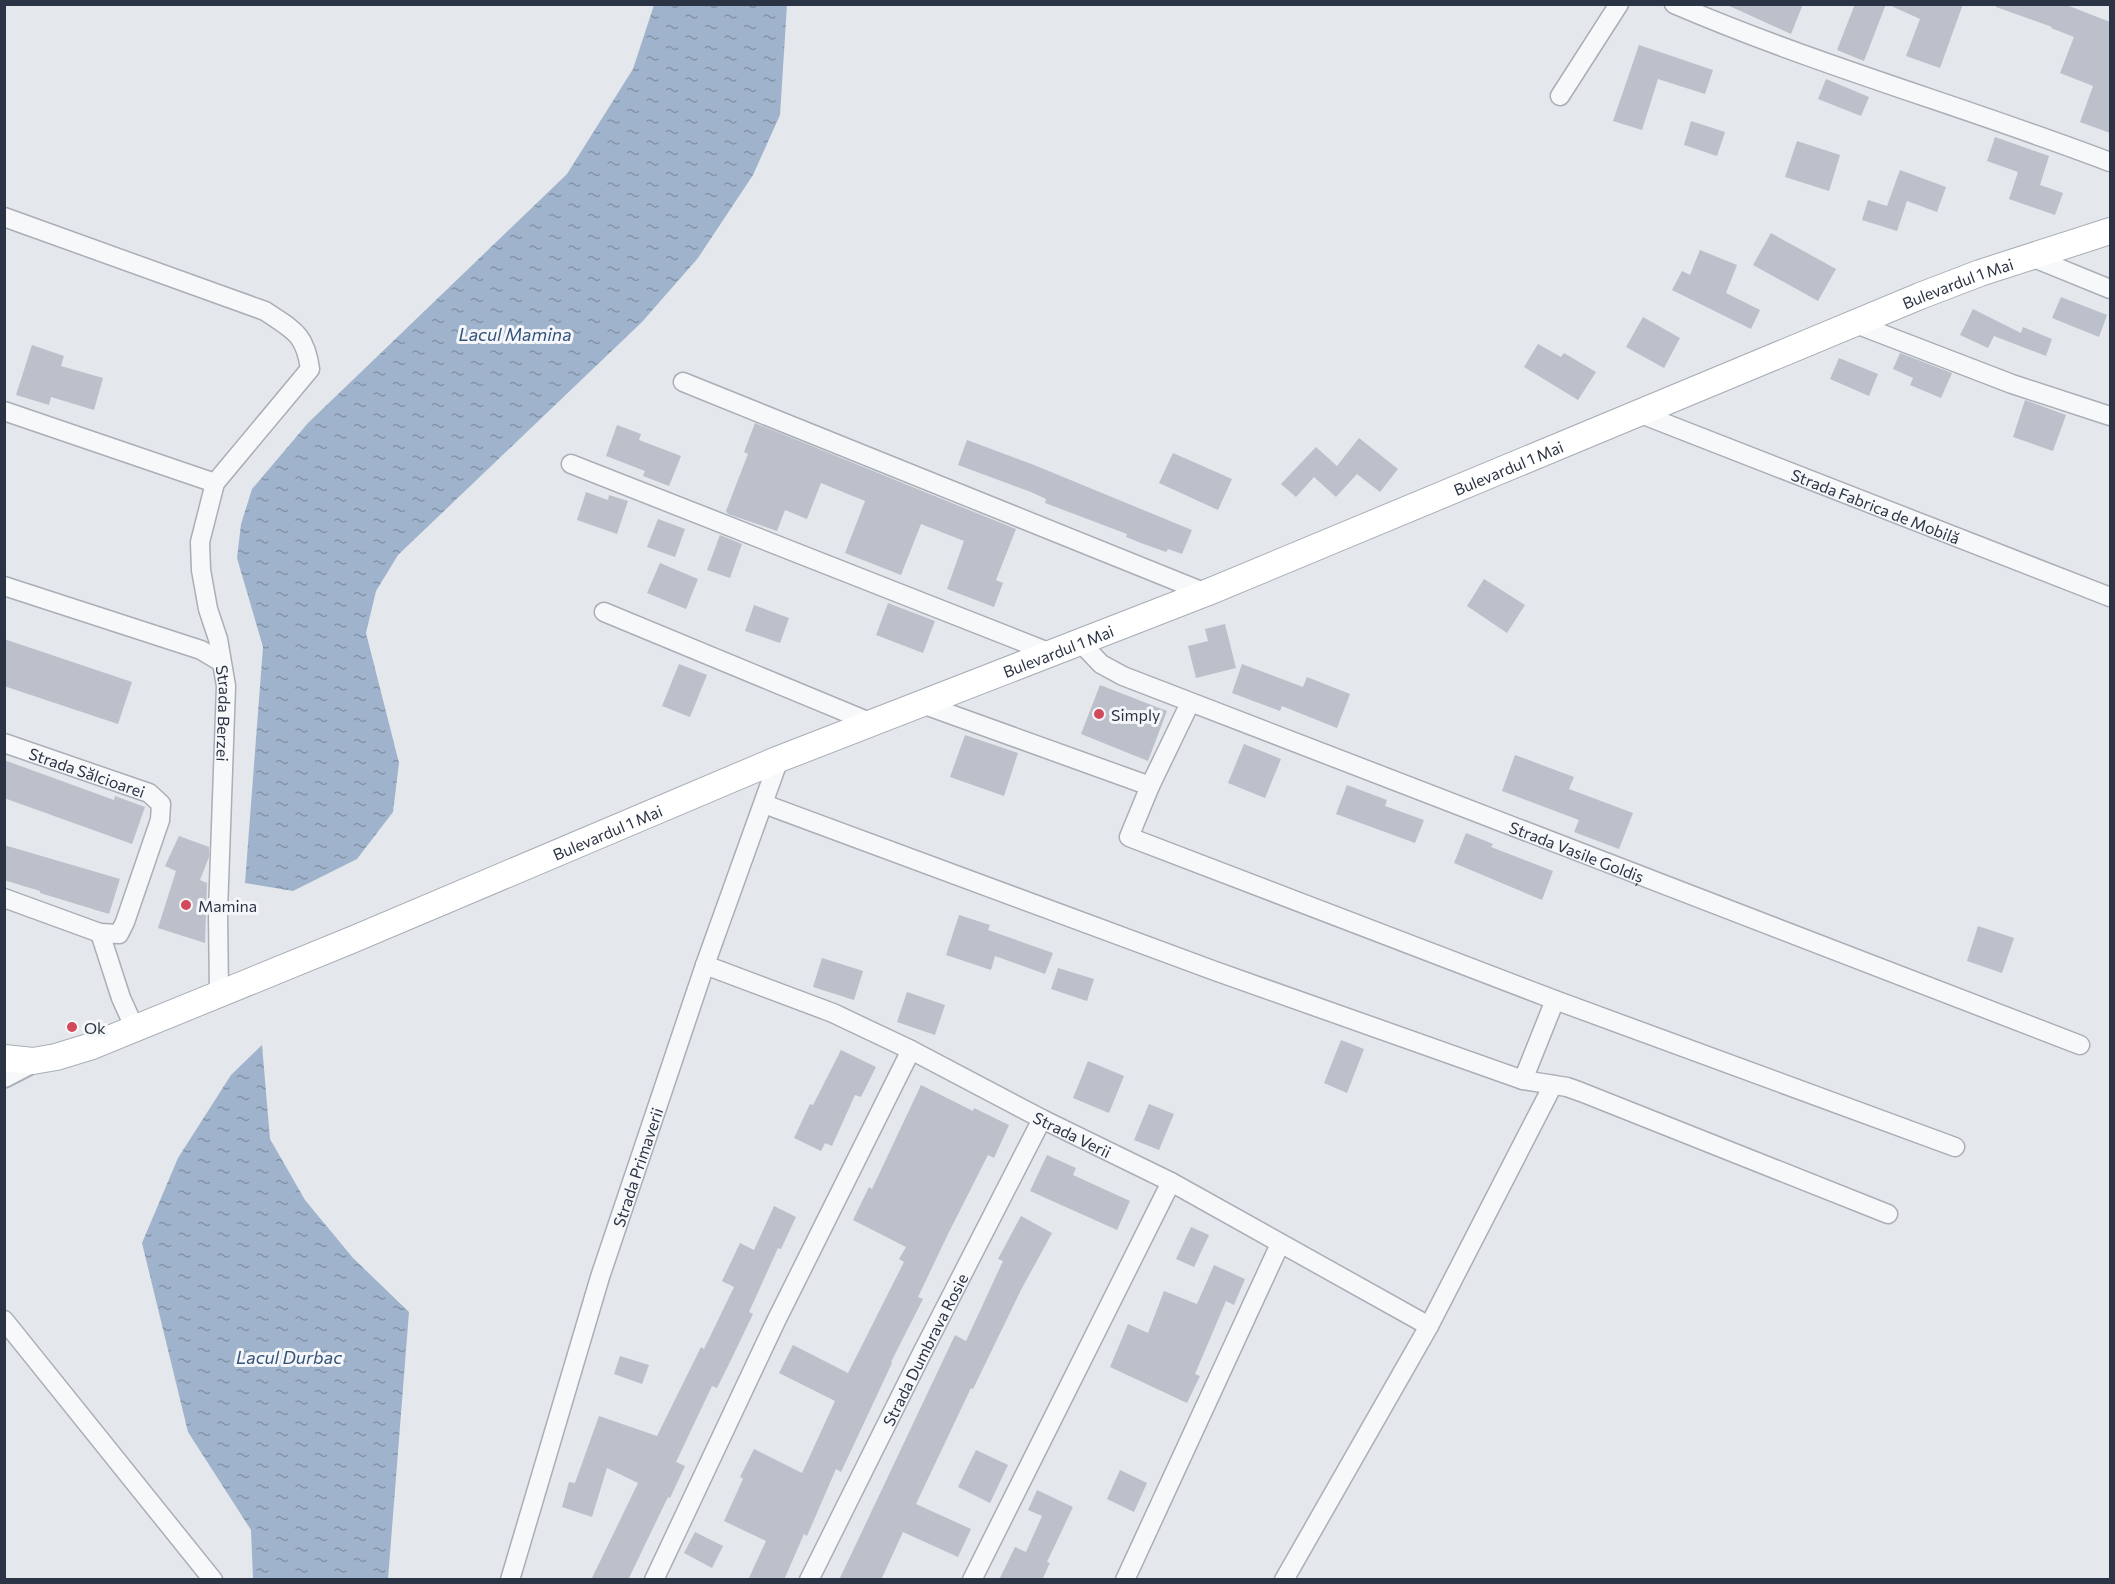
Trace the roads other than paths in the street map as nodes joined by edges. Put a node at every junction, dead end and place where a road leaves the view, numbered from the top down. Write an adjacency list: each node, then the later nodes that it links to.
1 (1619, 4): 3 (street)
2 (1674, 4): 4 (street)
3 (1560, 96)
4 (2110, 162)
5 (4, 218): 15 (street)
6 (2110, 231): 7 (main road, Bulevardul 1 Mai)
7 (2029, 256): 8 (street); 9 (main road, Bulevardul 1 Mai)
8 (2110, 289)
9 (1856, 324): 12 (main road, Bulevardul 1 Mai); 13 (street)
10 (683, 382): 17 (street)
11 (4, 411): 15 (street)
12 (1641, 414): 17 (main road, Bulevardul 1 Mai); 18 (street, Strada Fabrica de Mobilă)
13 (2110, 416)
14 (571, 464): 21 (street)
15 (215, 483): 22 (street)
16 (4, 586): 22 (street, Strada Berzei)
17 (1206, 593): 20 (main road, Bulevardul 1 Mai)
18 (2110, 597)
19 (604, 612): 25 (street)
20 (1080, 642): 21 (main road, Bulevardul 1 Mai); 23 (street, Strada Vasile Goldiș)
21 (1051, 653): 24 (main road, Bulevardul 1 Mai)
22 (221, 662): 33 (street, Strada Berzei)
23 (1190, 703): 28 (street); 36 (street, Strada Vasile Goldiș)
24 (922, 704): 25 (main road, Bulevardul 1 Mai); 28 (street)
25 (872, 723): 27 (main road, Bulevardul 1 Mai)
26 (4, 743): 31 (street, Strada Sălcioarei)
27 (779, 759): 29 (street, Strada Primaverii); 33 (main road, Bulevardul 1 Mai)
28 (1150, 786): 34 (street)
29 (764, 804): 32 (street, Strada Primaverii); 41 (street)
30 (4, 898): 31 (street)
31 (100, 933): 35 (street)
32 (705, 965): 37 (street, Strada Verii); 51 (street, Strada Primaverii)
33 (219, 994): 35 (main road, Bulevardul 1 Mai)
34 (1555, 1000): 41 (street); 44 (street)
35 (135, 1029): 39 (main road, Bulevardul 1 Mai)
36 (2080, 1045)
37 (911, 1050): 43 (street, Strada Verii); 52 (street)
38 (4, 1058): 39 (main road, Bulevardul 1 Mai)
39 (33, 1061): 40 (street)
40 (4, 1076)
41 (1523, 1080): 42 (street)
42 (1553, 1085): 46 (street); 49 (street)
43 (1042, 1119): 45 (street, Strada Verii); 53 (street, Strada Dumbrava Rosie)
44 (1955, 1147)
45 (1171, 1182): 47 (street, Strada Verii); 54 (street)
46 (1888, 1214)
47 (1280, 1244): 49 (street, Strada Verii); 55 (street)
48 (4, 1320): 50 (street)
49 (1429, 1326): 56 (street)
50 (213, 1580)
51 (510, 1580)
52 (654, 1580)
53 (809, 1580)
54 (972, 1580)
55 (1125, 1580)
56 (1284, 1580)

